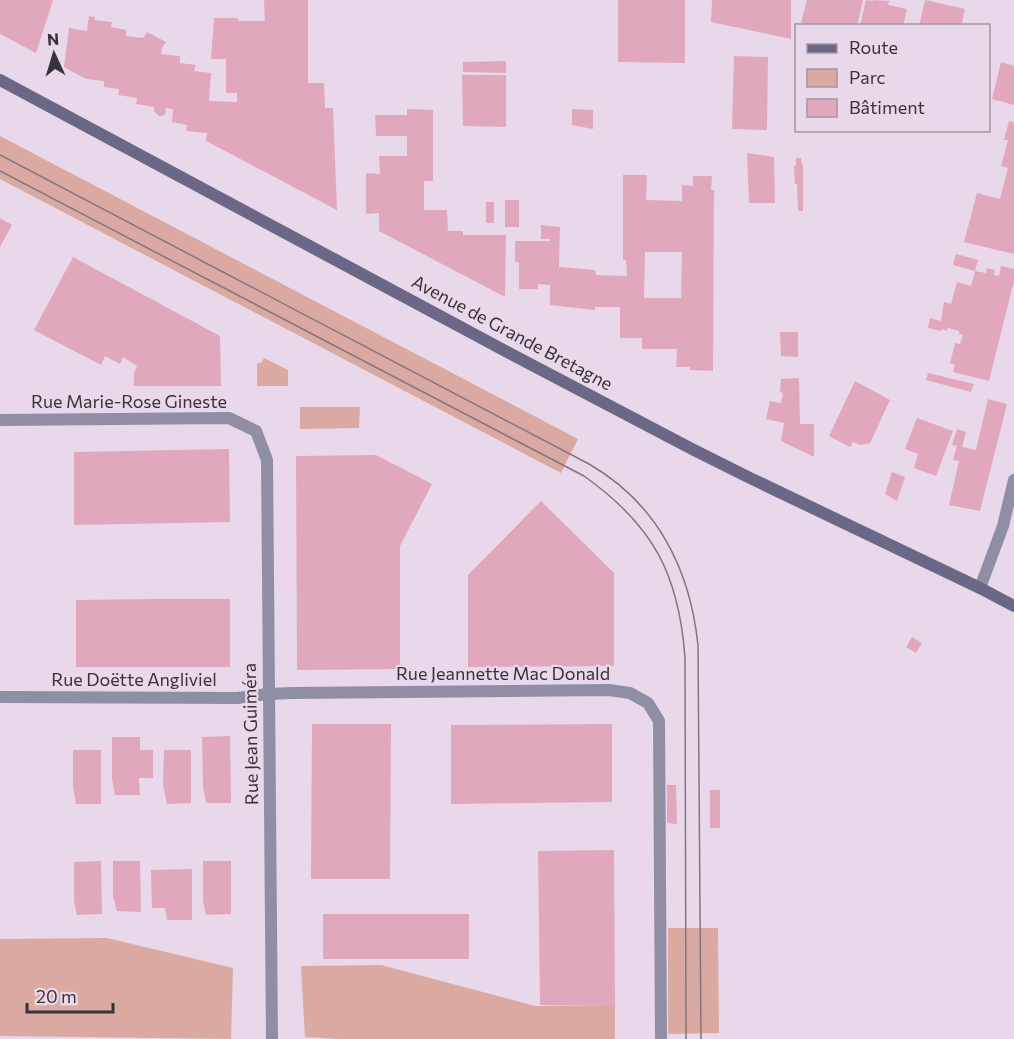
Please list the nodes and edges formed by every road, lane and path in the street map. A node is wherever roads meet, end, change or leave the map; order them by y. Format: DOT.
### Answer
graph roads {
  1 [pos="0,80"];
  2 [pos="0,420"];
  3 [pos="255,431"];
  4 [pos="1014,480"];
  5 [pos="980,588"];
  6 [pos="1014,606"];
  7 [pos="268,694"];
  8 [pos="0,698"];
  9 [pos="272,1039"];
  10 [pos="662,1039"];
  1 -- 5 [label="main road, Avenue de Grande Bretagne"];
  2 -- 3 [label="street, Rue Marie-Rose Gineste"];
  3 -- 7 [label="street, Rue Jean Guiméra"];
  4 -- 5 [label="street"];
  5 -- 6 [label="main road, Avenue de Grande Bretagne"];
  7 -- 8 [label="street, Rue Doëtte Angliviel"];
  7 -- 9 [label="street, Rue Jean Guiméra"];
  7 -- 10 [label="street, Rue Jeannette Mac Donald"];
}
